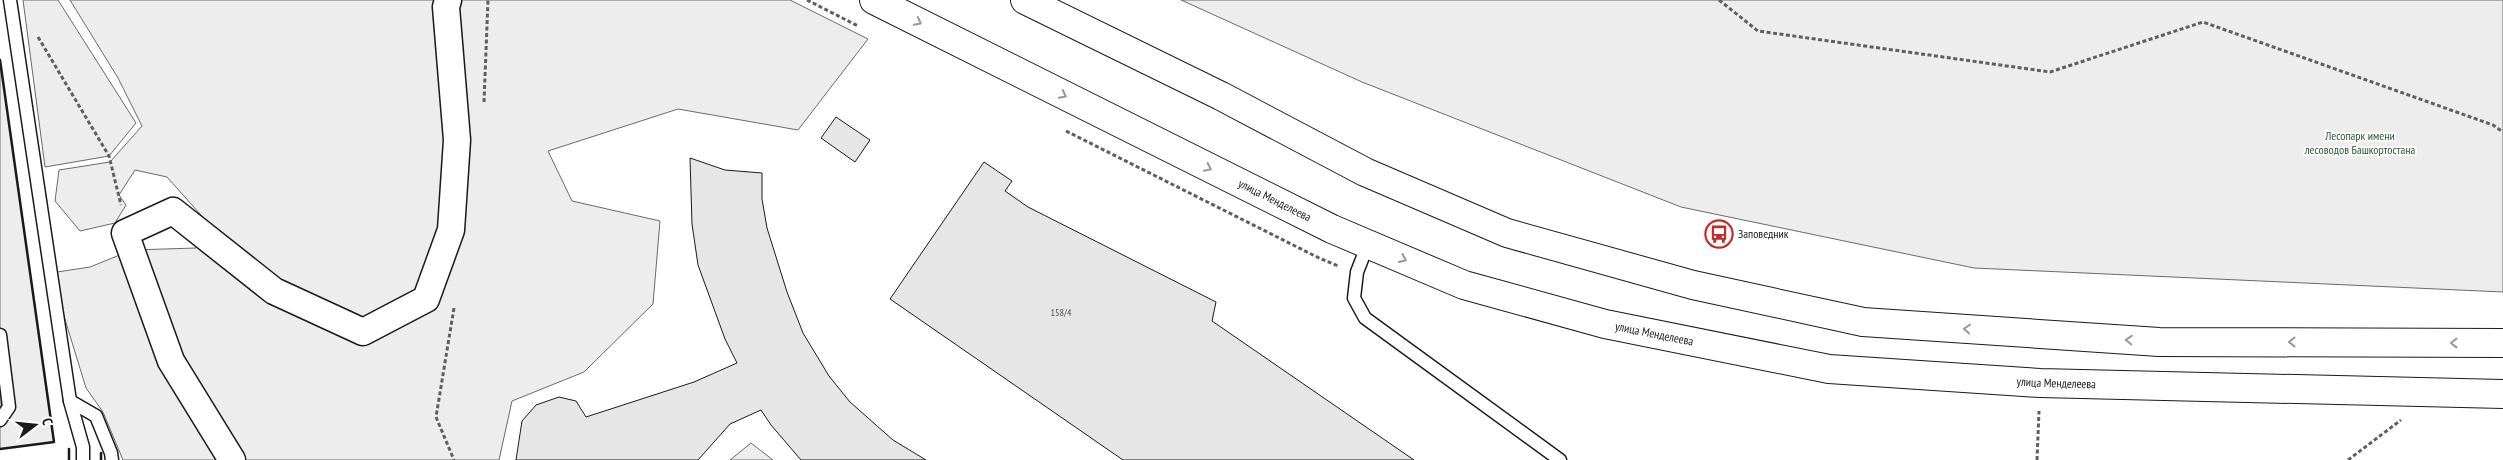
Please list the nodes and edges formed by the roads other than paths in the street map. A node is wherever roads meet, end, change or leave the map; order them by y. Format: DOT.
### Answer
graph roads {
  1 [pos="10,0"];
  2 [pos="448,0"];
  3 [pos="874,0"];
  4 [pos="1025,0"];
  5 [pos="1368,244"];
  6 [pos="0,335"];
  7 [pos="2503,343"];
  8 [pos="2503,394"];
  9 [pos="70,401"];
  10 [pos="0,420"];
  11 [pos="83,460"];
  12 [pos="112,460"];
  13 [pos="232,460"];
  14 [pos="1560,460"];
  1 -- 9 [label="lane"];
  2 -- 13 [label="street"];
  3 -- 5 [label="main road, улица Менделеева, one-way"];
  7 -- 4 [label="main road, one-way"];
  5 -- 8 [label="main road, улица Менделеева, one-way"];
  5 -- 14 [label="lane"];
  6 -- 10 [label="lane"];
  9 -- 11 [label="lane"];
  9 -- 12 [label="lane"];
}
